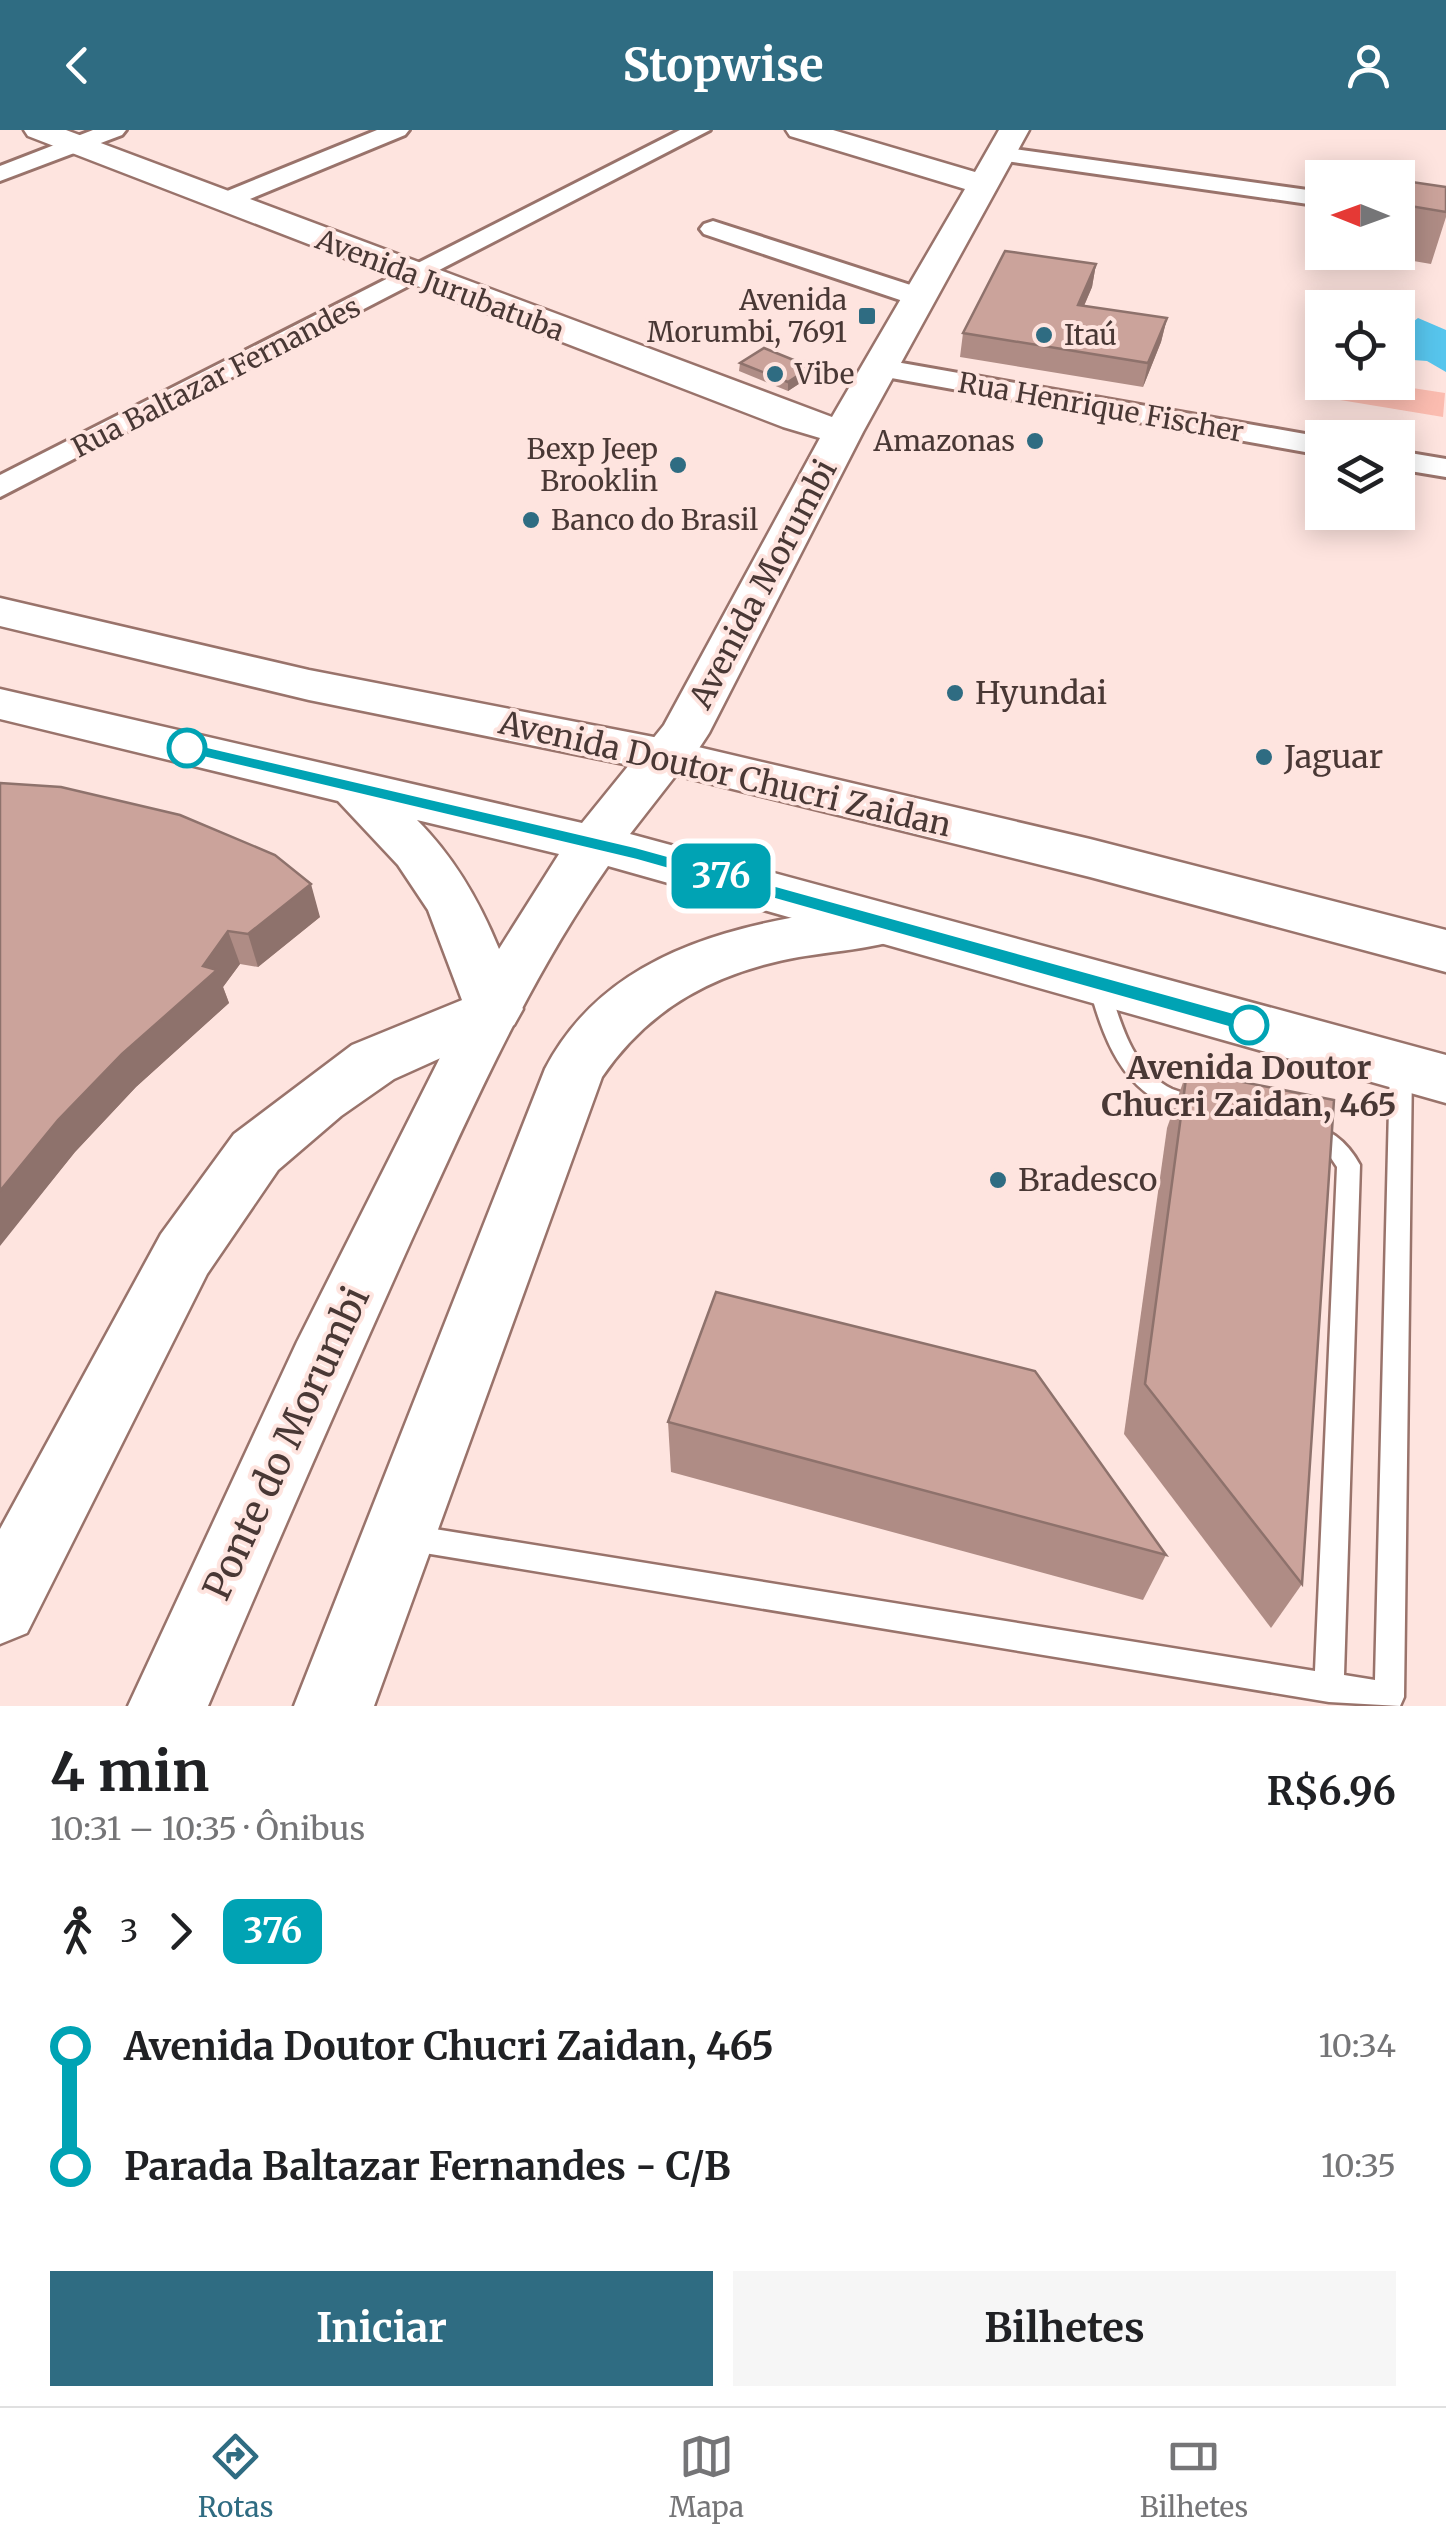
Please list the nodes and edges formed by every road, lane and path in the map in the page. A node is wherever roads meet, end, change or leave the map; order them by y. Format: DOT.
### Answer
graph roads {
  1 [pos="39,130"];
  2 [pos="114,130"];
  3 [pos="397,130"];
  4 [pos="698,130"];
  5 [pos="800,130"];
  6 [pos="1007,142"];
  7 [pos="76,145"];
  8 [pos="0,174"];
  9 [pos="982,184"];
  10 [pos="1305,196"];
  11 [pos="224,202"];
  12 [pos="713,229"];
  13 [pos="414,276"];
  14 [pos="919,297"];
  15 [pos="879,368"];
  16 [pos="843,432"];
  17 [pos="1305,443"];
  18 [pos="1415,463"];
  19 [pos="1446,468"];
  20 [pos="0,488"];
  21 [pos="0,612"];
  22 [pos="0,704"];
  23 [pos="664,756"];
  24 [pos="353,786"];
  25 [pos="594,844"];
  26 [pos="884,924"];
  27 [pos="1446,951"];
  28 [pos="1098,983"];
  29 [pos="494,1008"];
  30 [pos="1423,1073"];
  31 [pos="1224,1114"];
  32 [pos="1290,1129"];
  33 [pos="406,1182"];
  34 [pos="398,1537"];
  35 [pos="0,1606"];
  36 [pos="1329,1688"];
  37 [pos="168,1706"];
  38 [pos="334,1706"];
  1 -- 7 [label="main road, Avenida Jurubatuba"];
  2 -- 7 [label="street"];
  3 -- 11 [label="street"];
  4 -- 13 [label="street, Rua Baltazar Fernandes"];
  5 -- 9 [label="main road"];
  6 -- 9 [label="main road, Avenida Morumbi"];
  6 -- 10 [label="street"];
  7 -- 8 [label="street"];
  7 -- 11 [label="main road, Avenida Jurubatuba"];
  9 -- 14 [label="main road, Avenida Morumbi"];
  11 -- 13 [label="main road, Avenida Jurubatuba"];
  12 -- 14 [label="street"];
  13 -- 16 [label="main road, Avenida Jurubatuba"];
  13 -- 20 [label="street, Rua Baltazar Fernandes"];
  14 -- 15 [label="main road, Avenida Morumbi"];
  15 -- 16 [label="main road, Avenida Morumbi"];
  15 -- 17 [label="street, Rua Henrique Fischer"];
  16 -- 23 [label="main road, Avenida Morumbi"];
  18 -- 19 [label="street"];
  21 -- 23 [label="main road, Avenida Doutor Chucri Zaidan"];
  22 -- 24 [label="main road"];
  23 -- 25 [label="main road, Avenida Morumbi"];
  23 -- 27 [label="main road, Avenida Doutor Chucri Zaidan"];
  24 -- 25 [label="main road"];
  24 -- 29 [label="main road"];
  25 -- 26 [label="main road"];
  25 -- 29 [label="main road, Avenida Morumbi"];
  26 -- 28 [label="main road"];
  26 -- 34 [label="main road"];
  28 -- 30 [label="main road"];
  28 -- 31 [label="lane"];
  29 -- 33 [label="main road, Avenida Morumbi"];
  29 -- 35 [label="main road"];
  30 -- 36 [label="lane"];
  32 -- 36 [label="lane"];
  33 -- 37 [label="main road, Ponte do Morumbi"];
  34 -- 36 [label="lane"];
  34 -- 38 [label="main road"];
}
